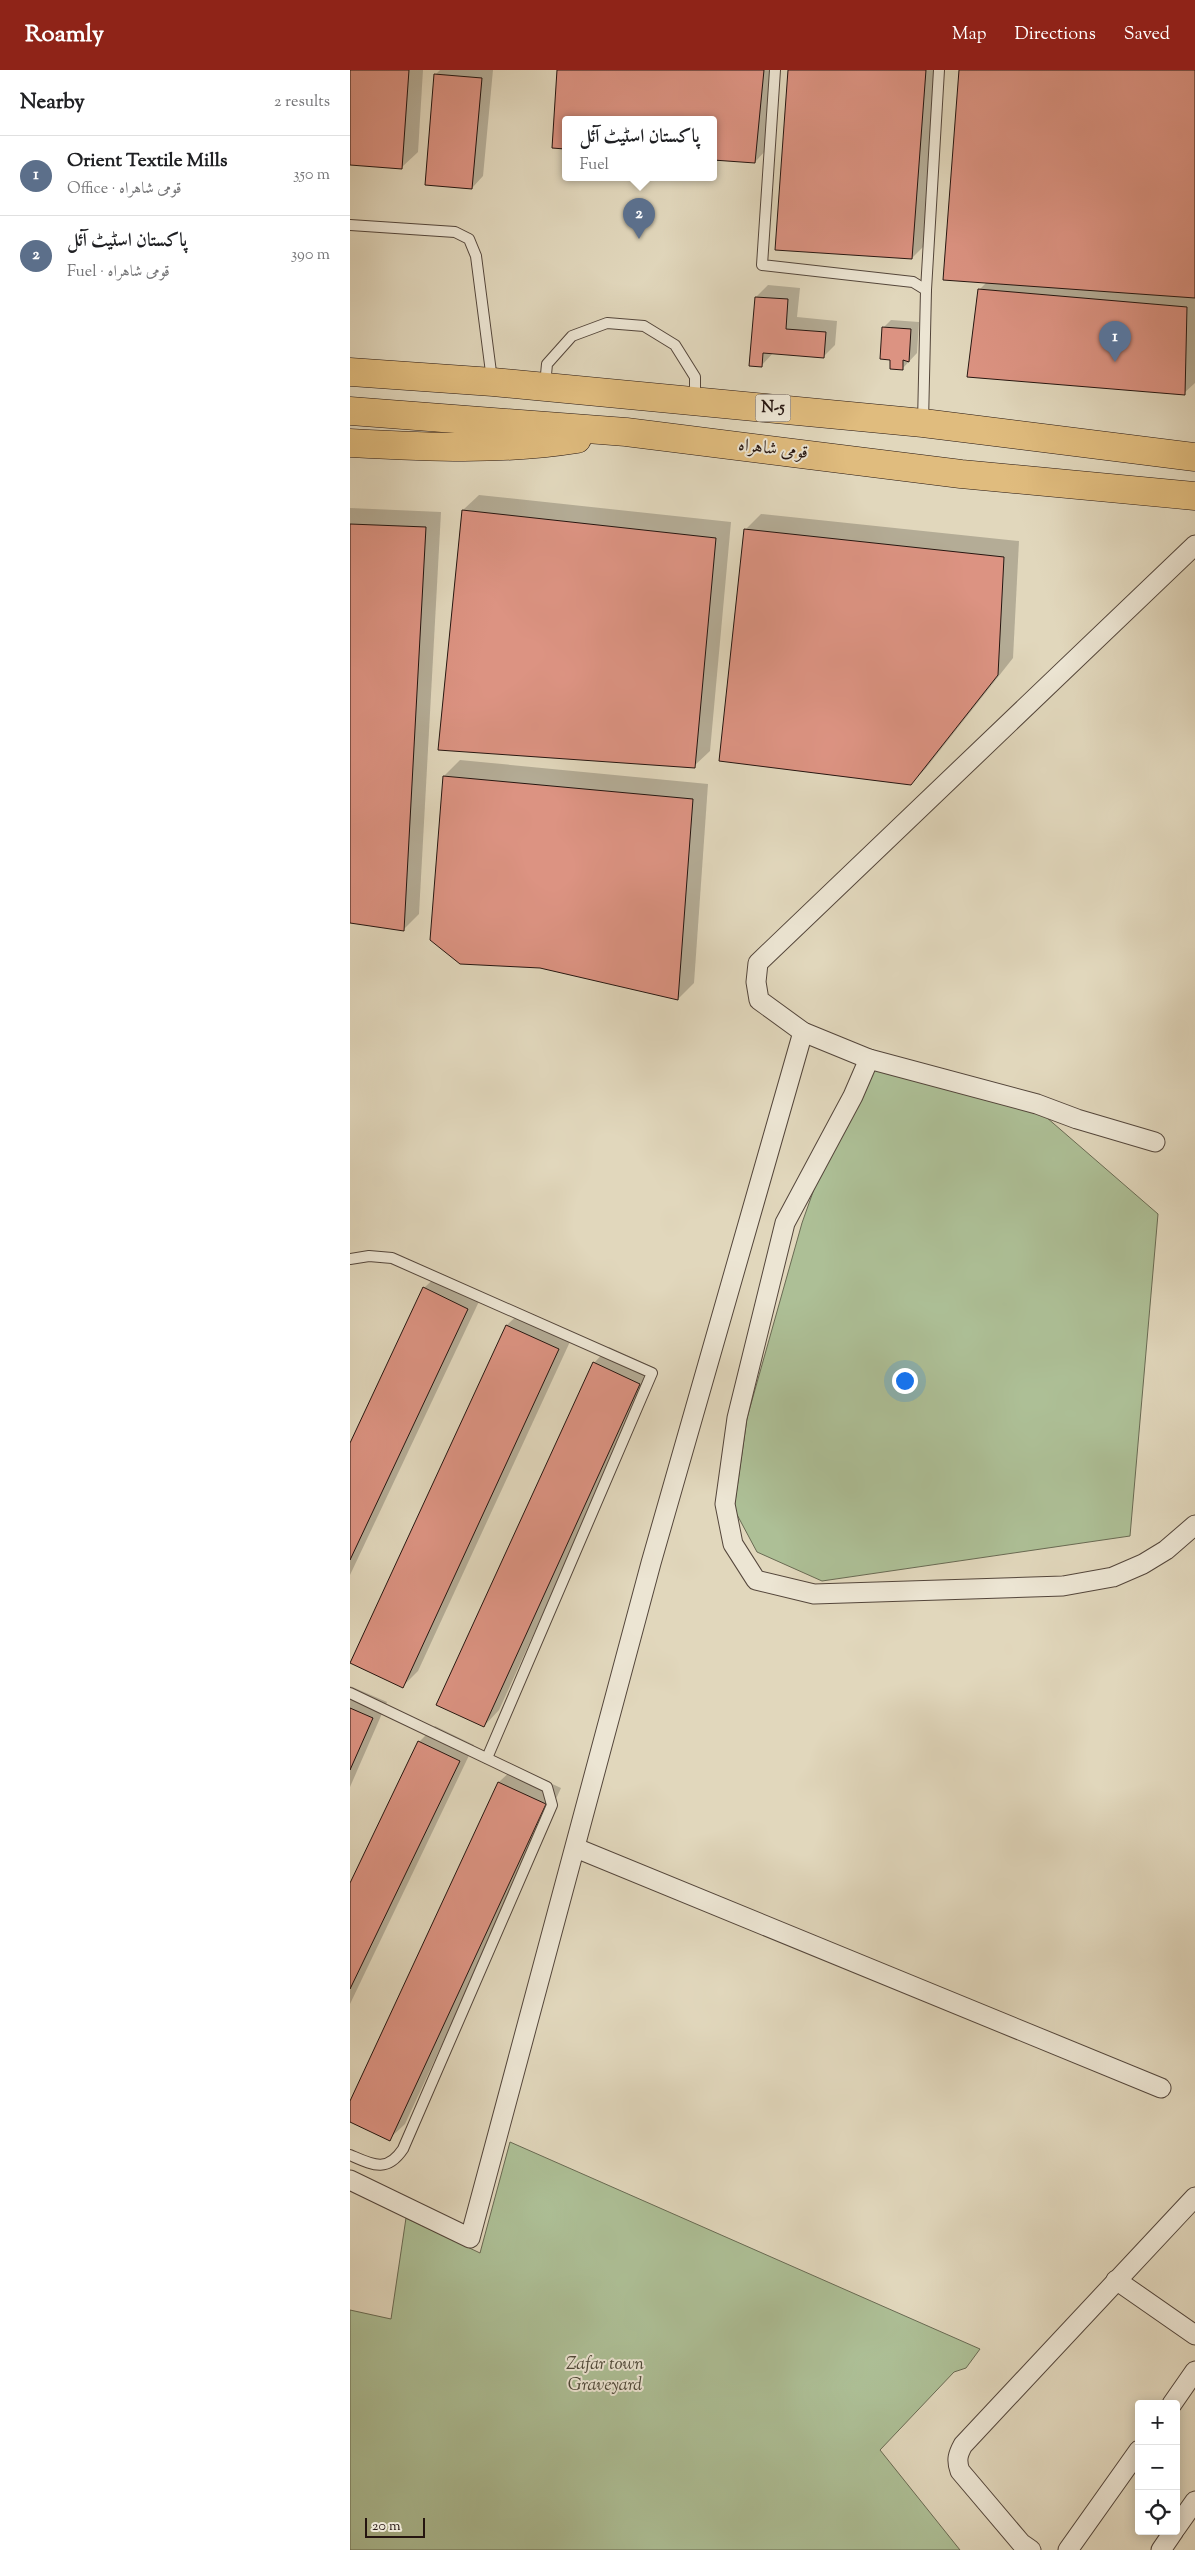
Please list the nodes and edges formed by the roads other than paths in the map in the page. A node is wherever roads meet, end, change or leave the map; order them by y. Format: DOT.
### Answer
graph roads {
  1 [pos="775,70"];
  2 [pos="939,70"];
  3 [pos="350,225"];
  4 [pos="926,290"];
  5 [pos="350,372"];
  6 [pos="493,382"];
  7 [pos="544,389"];
  8 [pos="695,401"];
  9 [pos="350,410"];
  10 [pos="923,423"];
  11 [pos="626,432"];
  12 [pos="350,442"];
  13 [pos="1195,457"];
  14 [pos="1195,496"];
  15 [pos="1195,545"];
  16 [pos="803,1032"];
  17 [pos="869,1059"];
  18 [pos="1155,1142"];
  19 [pos="350,1259"];
  20 [pos="1195,1525"];
  21 [pos="350,1693"];
  22 [pos="487,1758"];
  23 [pos="576,1848"];
  24 [pos="1161,2088"];
  25 [pos="350,2154"];
  26 [pos="350,2180"];
  27 [pos="1195,2197"];
  28 [pos="1116,2280"];
  29 [pos="1195,2335"];
  30 [pos="1195,2371"];
  31 [pos="1175,2400"];
  32 [pos="1135,2456"];
  33 [pos="1195,2500"];
  34 [pos="1180,2522"];
  35 [pos="1171,2535"];
  36 [pos="1031,2550"];
  37 [pos="1068,2550"];
  38 [pos="1161,2550"];
  1 -- 4 [label="lane"];
  2 -- 4 [label="lane"];
  3 -- 6 [label="lane"];
  4 -- 10 [label="lane"];
  5 -- 6 [label="highway, N-5"];
  6 -- 7 [label="highway, N-5"];
  7 -- 8 [label="highway, N-5"];
  7 -- 8 [label="lane"];
  8 -- 10 [label="highway, N-5"];
  9 -- 11 [label="highway, قومی شاہراہ"];
  10 -- 13 [label="highway, N-5"];
  11 -- 12 [label="highway"];
  11 -- 14 [label="highway, قومی شاہراہ"];
  15 -- 16 [label="street"];
  16 -- 17 [label="street"];
  16 -- 23 [label="street"];
  17 -- 18 [label="street"];
  17 -- 20 [label="street"];
  19 -- 22 [label="lane"];
  21 -- 22 [label="lane"];
  22 -- 25 [label="lane"];
  23 -- 24 [label="street"];
  23 -- 26 [label="street"];
  27 -- 28 [label="street"];
  28 -- 29 [label="street"];
  28 -- 36 [label="street"];
  30 -- 31 [label="street"];
  32 -- 37 [label="street"];
  33 -- 34 [label="street"];
  35 -- 38 [label="street"];
}
